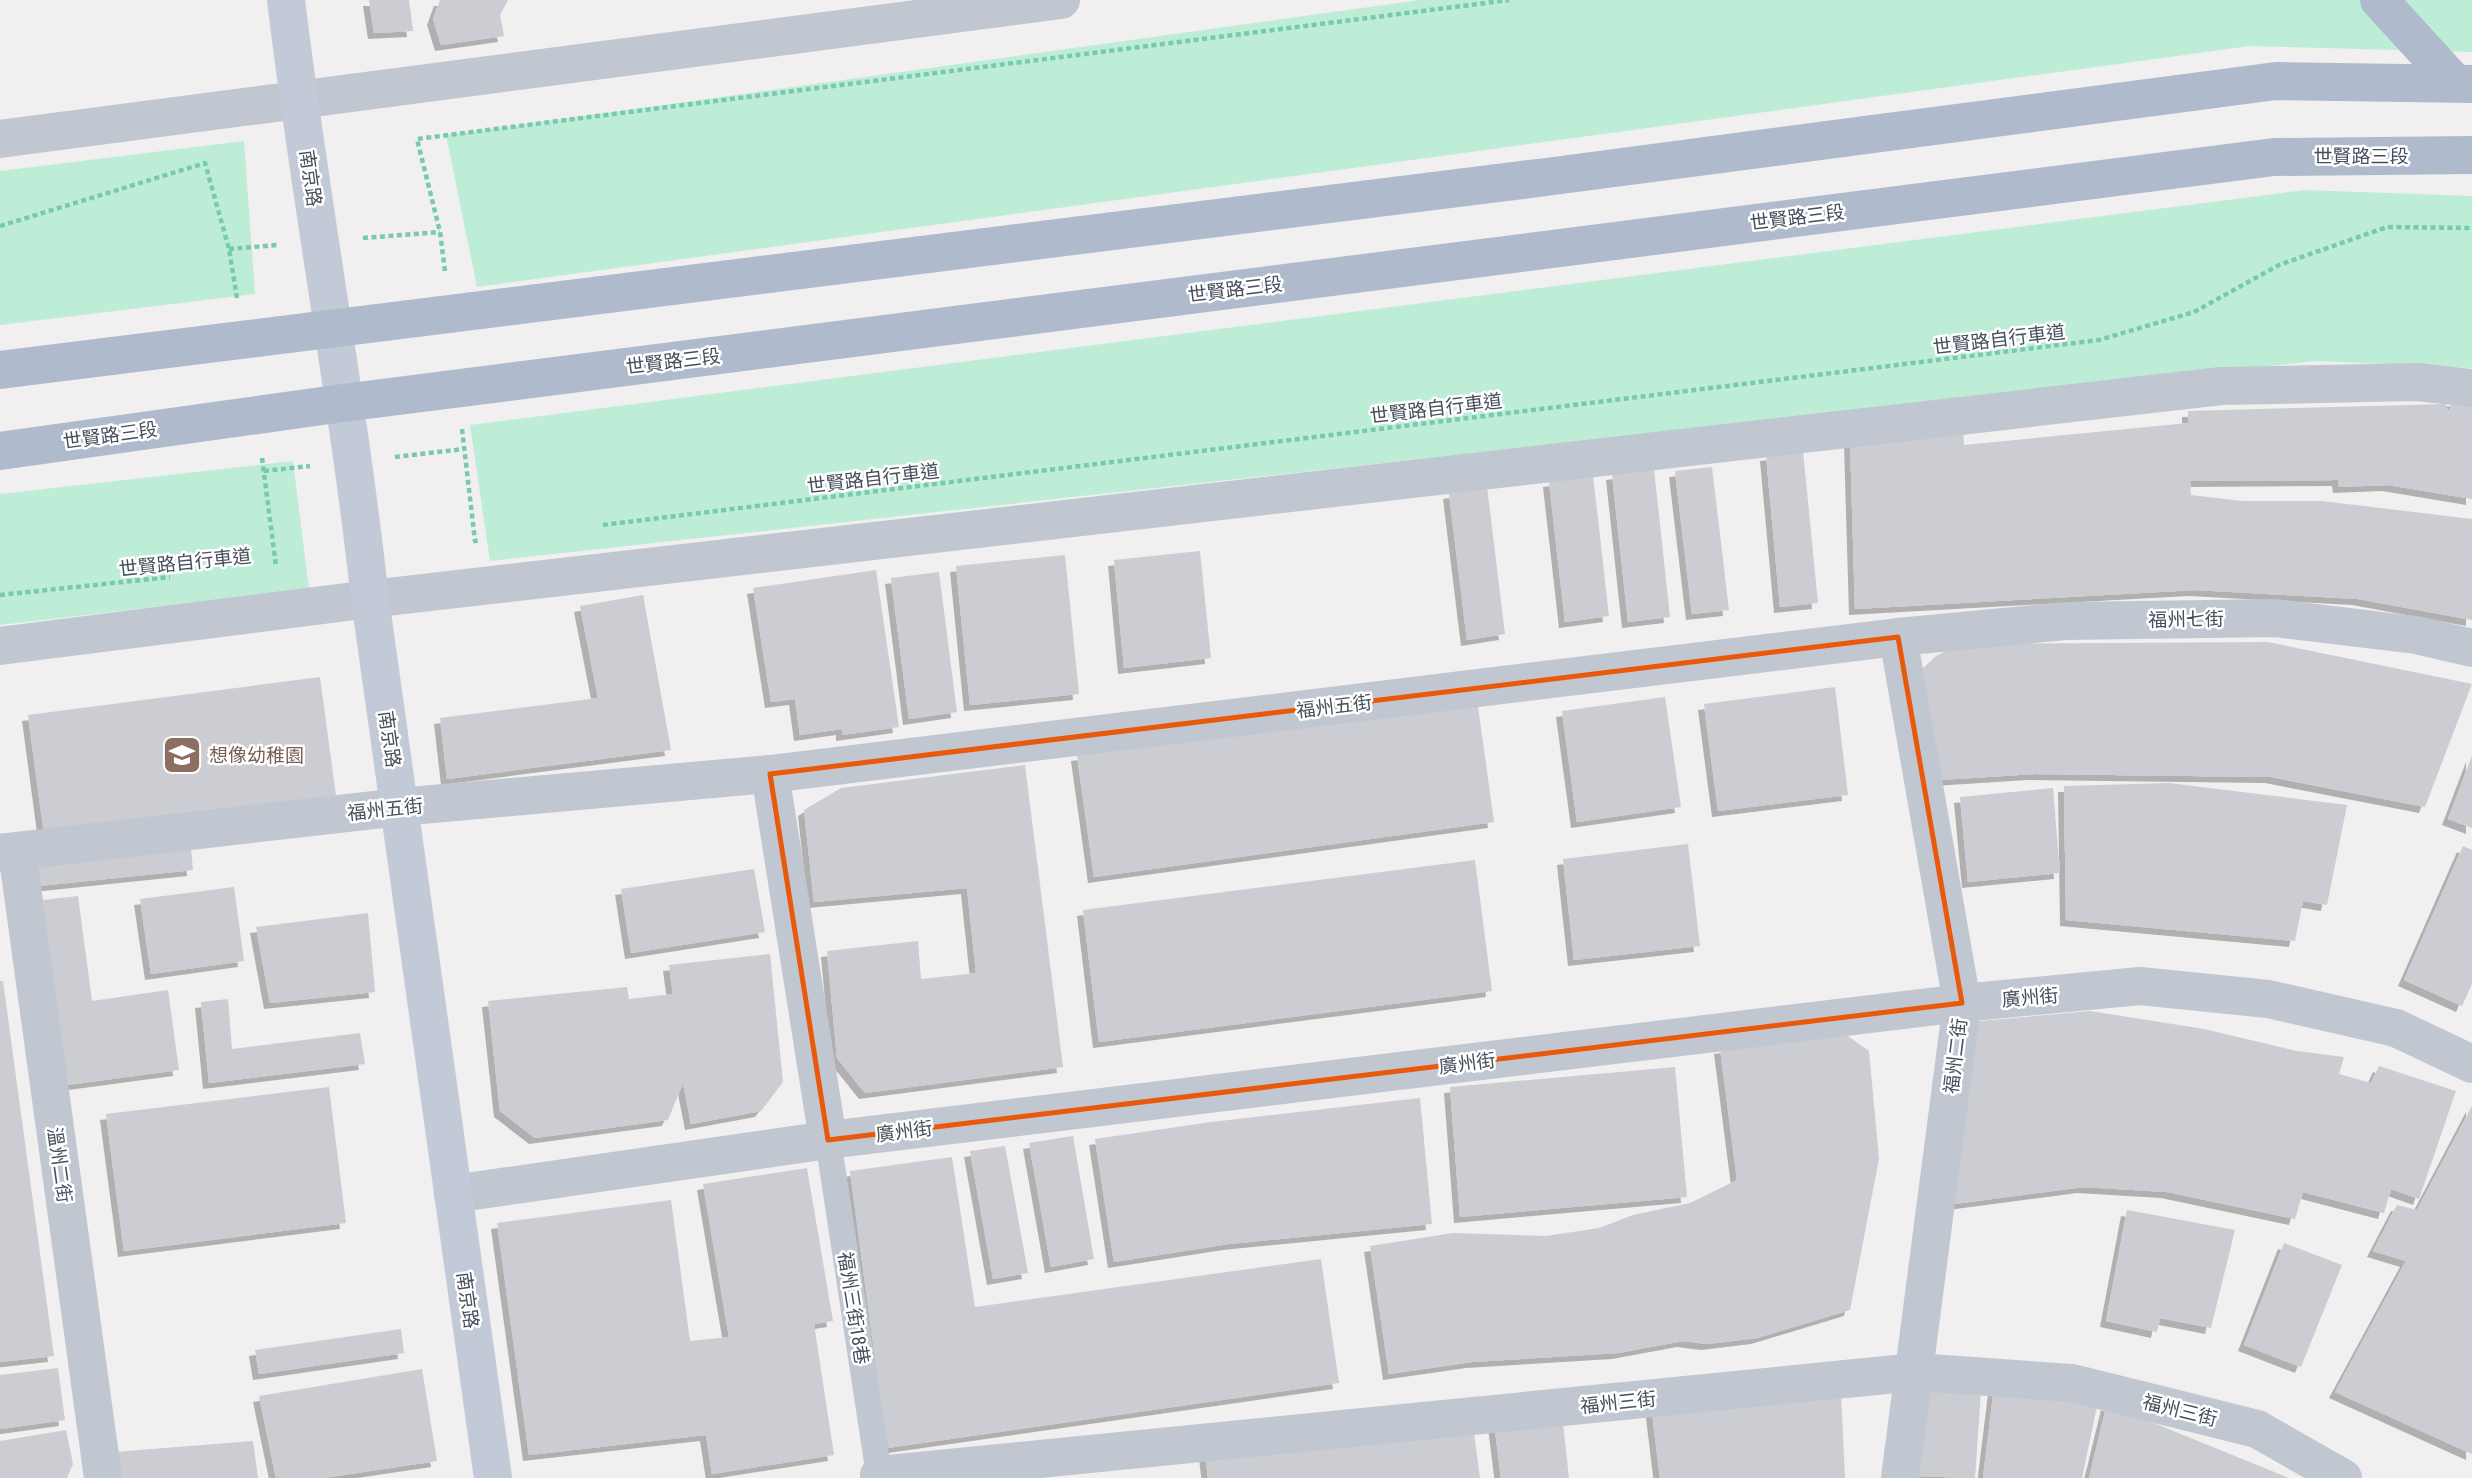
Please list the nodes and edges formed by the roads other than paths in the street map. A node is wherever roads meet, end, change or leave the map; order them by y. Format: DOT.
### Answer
graph roads {
  1 [pos="286,0"];
  2 [pos="1061,0"];
  3 [pos="2379,0"];
  4 [pos="1014,3"];
  5 [pos="2463,84"];
  6 [pos="301,102"];
  7 [pos="0,139"];
  8 [pos="2472,155"];
  9 [pos="332,328"];
  10 [pos="0,370"];
  11 [pos="2472,388"];
  12 [pos="343,403"];
  13 [pos="0,451"];
  14 [pos="370,600"];
  15 [pos="1898,637"];
  16 [pos="0,646"];
  17 [pos="2472,648"];
  18 [pos="770,774"];
  19 [pos="399,807"];
  20 [pos="8,852"];
  21 [pos="1962,1003"];
  22 [pos="2472,1064"];
  23 [pos="828,1140"];
  24 [pos="453,1194"];
  25 [pos="1916,1372"];
  26 [pos="879,1477"];
  27 [pos="103,1478"];
  28 [pos="494,1478"];
  29 [pos="1900,1478"];
  30 [pos="2343,1478"];
  1 -- 6 [label="street, 南京路"];
  2 -- 4 [label="street"];
  3 -- 5 [label="main road"];
  4 -- 6 [label="street"];
  5 -- 9 [label="main road"];
  6 -- 7 [label="street"];
  6 -- 9 [label="street, 南京路"];
  8 -- 12 [label="main road, 世賢路三段"];
  9 -- 10 [label="main road"];
  9 -- 12 [label="street, 南京路"];
  11 -- 14 [label="street"];
  12 -- 13 [label="main road, 世賢路三段"];
  12 -- 14 [label="street, 南京路"];
  14 -- 16 [label="street"];
  14 -- 19 [label="street, 南京路"];
  15 -- 17 [label="street, 福州七街"];
  15 -- 18 [label="street, 福州五街"];
  15 -- 21 [label="street, 福州二街"];
  18 -- 19 [label="street, 福州五街"];
  18 -- 23 [label="street"];
  19 -- 20 [label="street, 福州五街"];
  19 -- 24 [label="street, 南京路"];
  20 -- 27 [label="street, 溫州二街"];
  21 -- 22 [label="street, 廣州街"];
  21 -- 23 [label="street, 廣州街"];
  21 -- 25 [label="street, 福州二街"];
  23 -- 24 [label="street, 廣州街"];
  23 -- 26 [label="lane, 福州三街18巷"];
  24 -- 28 [label="street, 南京路"];
  25 -- 26 [label="street, 福州三街"];
  25 -- 29 [label="street, 福州二街"];
  25 -- 30 [label="street, 福州三街"];
}
